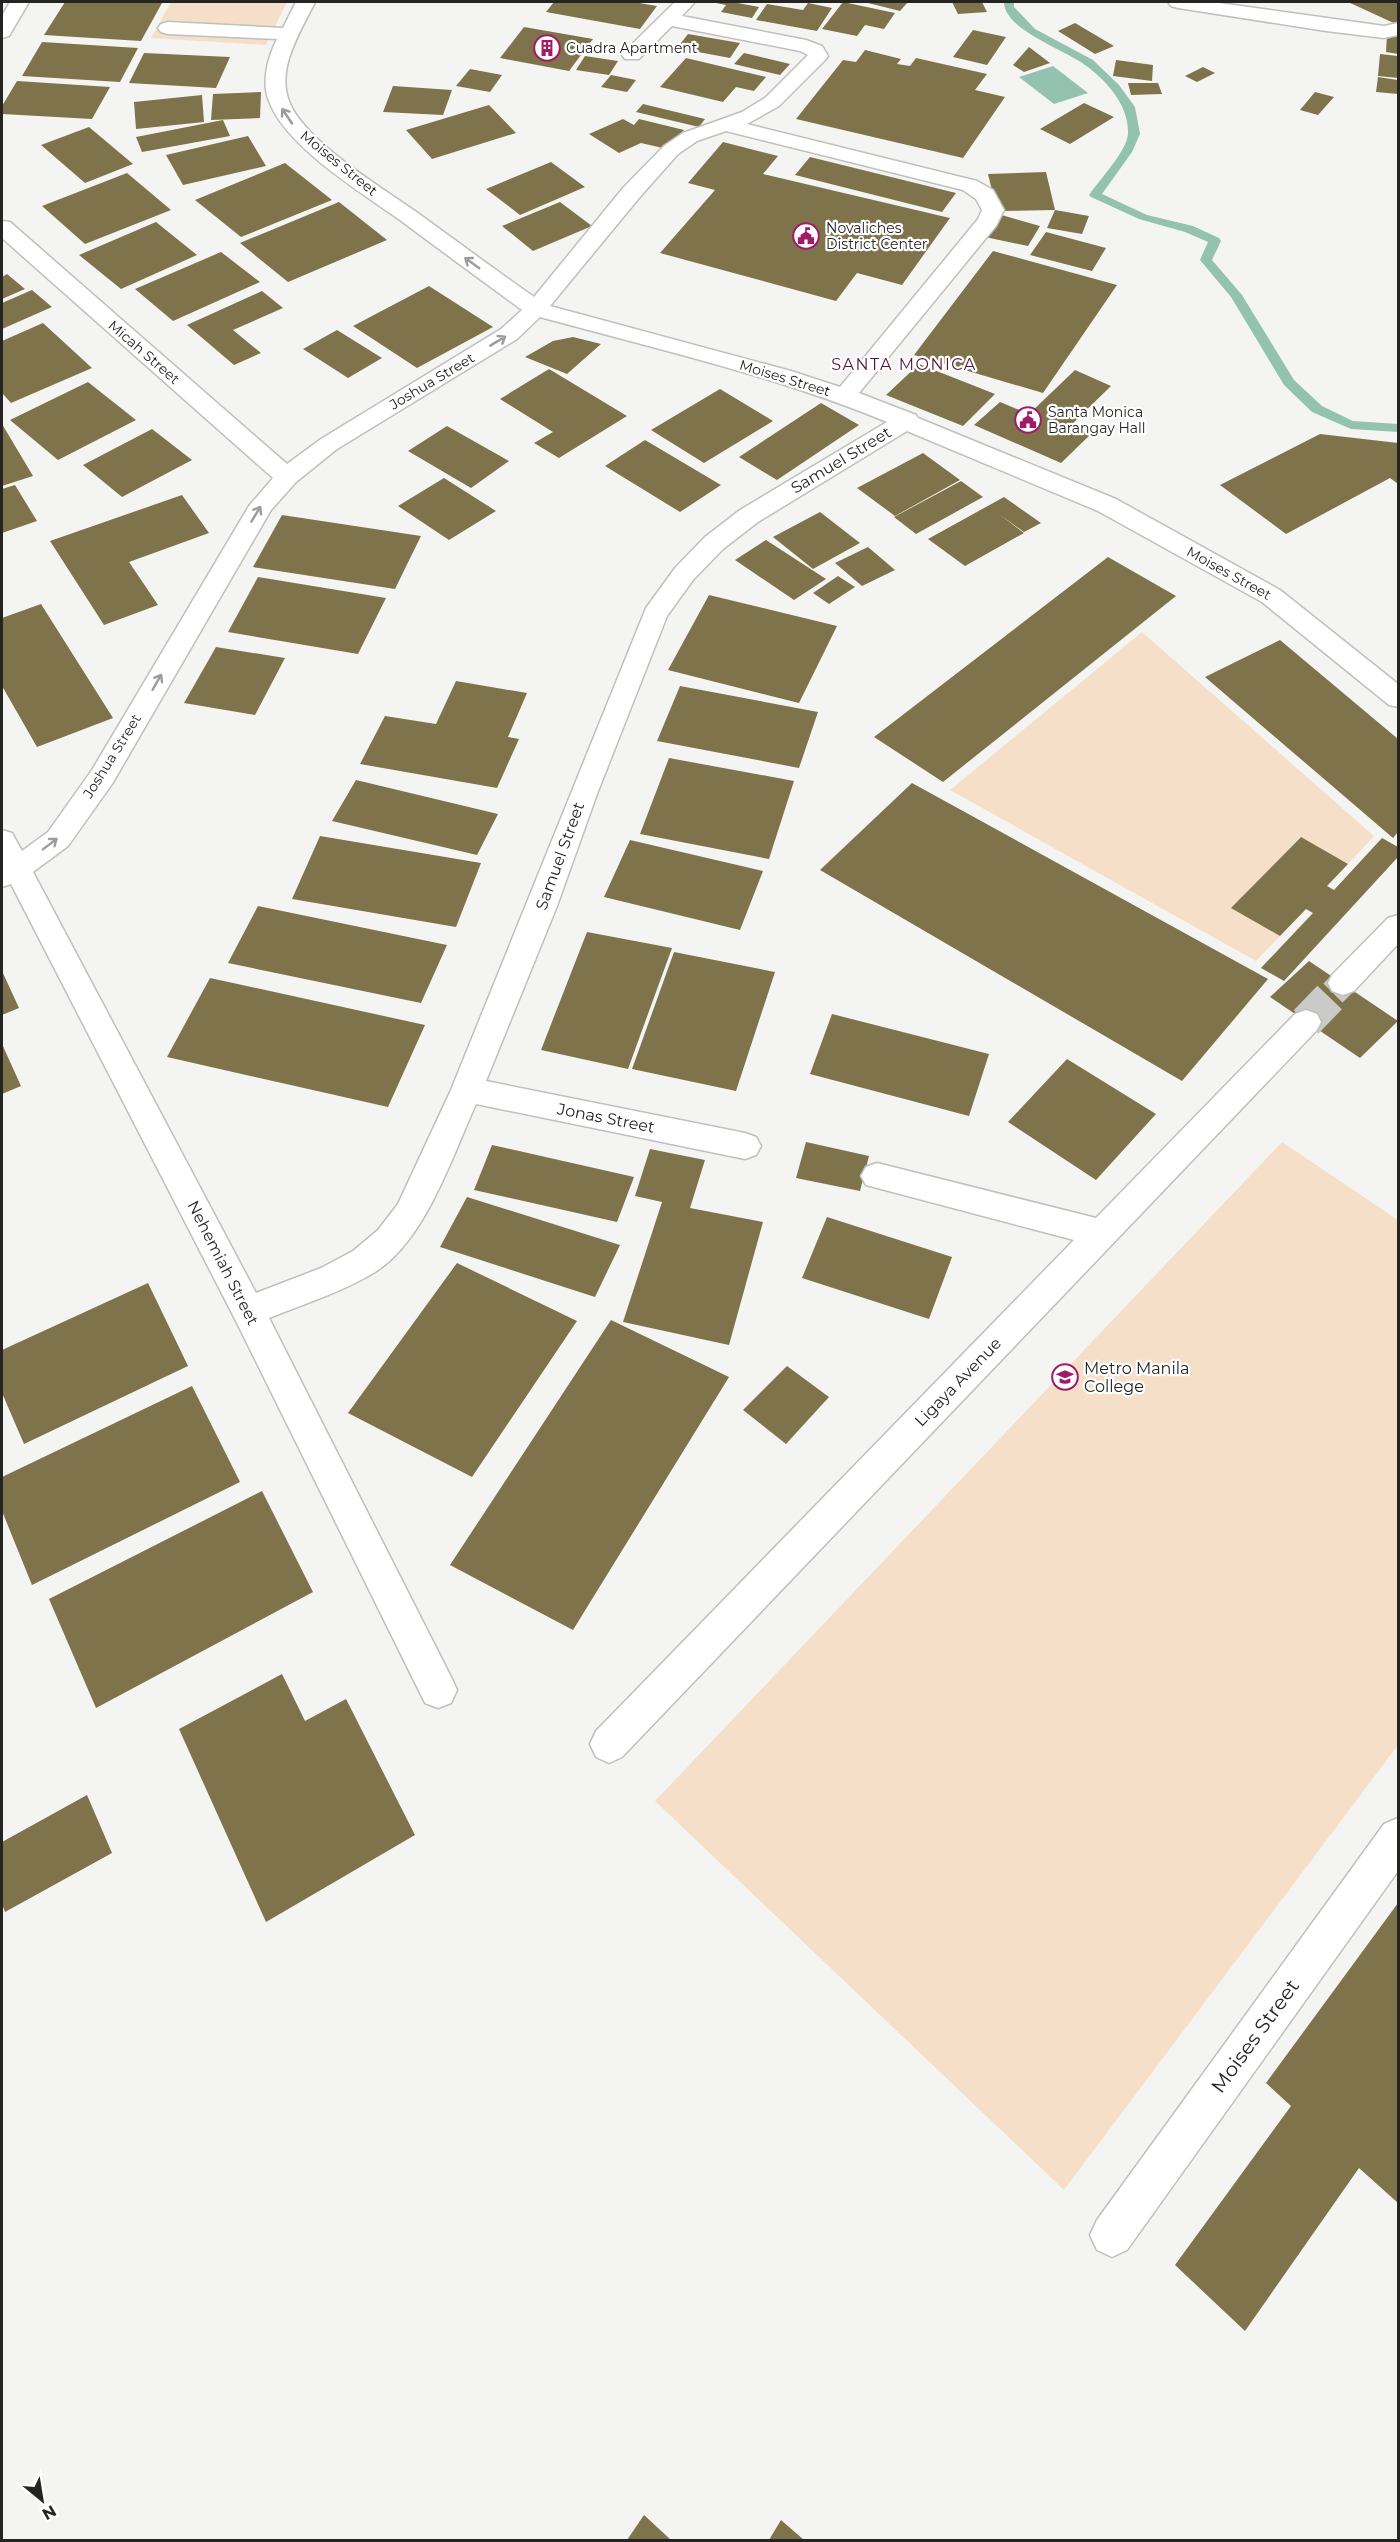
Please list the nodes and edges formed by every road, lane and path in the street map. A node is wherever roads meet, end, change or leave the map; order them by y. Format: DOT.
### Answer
graph roads {
  1 [pos="18,2"];
  2 [pos="305,2"];
  3 [pos="685,2"];
  4 [pos="1178,2"];
  5 [pos="668,19"];
  6 [pos="168,28"];
  7 [pos="1398,29"];
  8 [pos="2,32"];
  9 [pos="289,34"];
  10 [pos="632,55"];
  11 [pos="727,125"];
  12 [pos="2,227"];
  13 [pos="536,309"];
  14 [pos="845,396"];
  15 [pos="908,420"];
  16 [pos="287,477"];
  17 [pos="1398,698"];
  18 [pos="2,840"];
  19 [pos="9,873"];
  20 [pos="1398,926"];
  21 [pos="1343,983"];
  22 [pos="1306,1022"];
  23 [pos="467,1090"];
  24 [pos="745,1146"];
  25 [pos="877,1176"];
  26 [pos="1101,1233"];
  27 [pos="248,1311"];
  28 [pos="438,1690"];
  29 [pos="609,1744"];
  30 [pos="1398,1838"];
  31 [pos="1112,2235"];
  1 -- 8 [label="street"];
  2 -- 9 [label="street, Moises Street"];
  3 -- 5 [label="street"];
  4 -- 7 [label="street"];
  5 -- 10 [label="street"];
  5 -- 11 [label="street, Joshua Street"];
  6 -- 9 [label="street"];
  13 -- 9 [label="street, Moises Street, one-way"];
  11 -- 13 [label="street, Joshua Street"];
  11 -- 14 [label="street"];
  12 -- 16 [label="street, Micah Street"];
  13 -- 14 [label="street, Moises Street"];
  16 -- 13 [label="street, Joshua Street, one-way"];
  14 -- 15 [label="street, Moises Street"];
  15 -- 17 [label="street, Moises Street"];
  15 -- 23 [label="street, Samuel Street"];
  19 -- 16 [label="street, Joshua Street, one-way"];
  18 -- 19 [label="street, Nehemiah Street"];
  19 -- 27 [label="street, Nehemiah Street"];
  20 -- 21 [label="street"];
  22 -- 26 [label="street, Ligaya Avenue"];
  23 -- 24 [label="street, Jonas Street"];
  23 -- 27 [label="street, Samuel Street"];
  25 -- 26 [label="street"];
  26 -- 29 [label="street, Ligaya Avenue"];
  27 -- 28 [label="street, Nehemiah Street"];
  30 -- 31 [label="street, Moises Street"];
}
